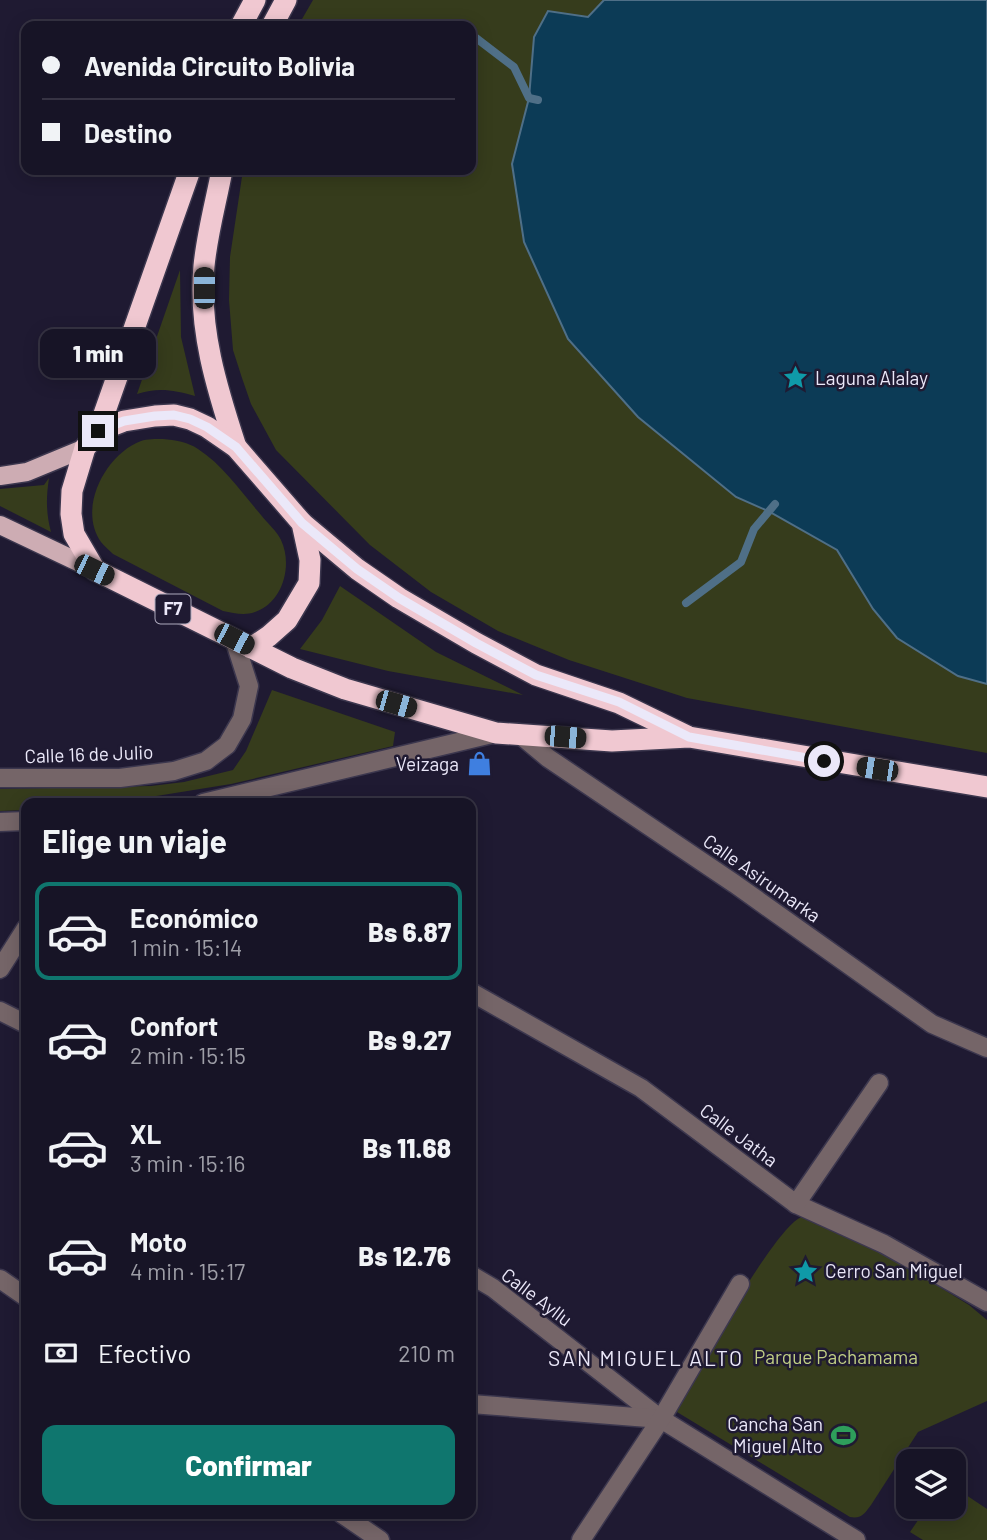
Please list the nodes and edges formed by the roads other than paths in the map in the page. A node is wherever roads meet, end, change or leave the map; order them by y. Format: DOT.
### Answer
graph roads {
  1 [pos="255,0"];
  2 [pos="286,0"];
  3 [pos="244,21"];
  4 [pos="275,21"];
  5 [pos="188,175"];
  6 [pos="221,175"];
  7 [pos="92,439"];
  8 [pos="236,447"];
  9 [pos="0,477"];
  10 [pos="302,523"];
  11 [pos="0,525"];
  12 [pos="94,570"];
  13 [pos="243,643"];
  14 [pos="507,733"];
  15 [pos="689,737"];
  16 [pos="0,778"];
  17 [pos="987,787"];
  18 [pos="226,798"];
  19 [pos="21,821"];
  20 [pos="0,822"];
  21 [pos="21,936"];
  22 [pos="0,969"];
  23 [pos="476,995"];
  24 [pos="0,1011"];
  25 [pos="21,1022"];
  26 [pos="987,1048"];
  27 [pos="879,1083"];
  28 [pos="796,1204"];
  29 [pos="476,1278"];
  30 [pos="0,1279"];
  31 [pos="740,1284"];
  32 [pos="21,1294"];
  33 [pos="987,1302"];
  34 [pos="476,1404"];
  35 [pos="661,1419"];
  36 [pos="349,1519"];
  37 [pos="380,1540"];
  38 [pos="581,1540"];
  39 [pos="856,1540"];
  1 -- 3 [label="highway"];
  2 -- 4 [label="highway"];
  5 -- 7 [label="highway"];
  6 -- 8 [label="highway, F7"];
  7 -- 8 [label="highway, F7"];
  7 -- 9 [label="main road, F7"];
  7 -- 12 [label="highway"];
  8 -- 10 [label="highway, F7"];
  10 -- 13 [label="highway, F7"];
  10 -- 15 [label="highway, F7"];
  11 -- 12 [label="main road, F7"];
  12 -- 13 [label="highway, F7"];
  13 -- 14 [label="highway, F7"];
  13 -- 16 [label="street, Calle 16 de Julio"];
  14 -- 15 [label="highway, F7"];
  14 -- 18 [label="street"];
  14 -- 26 [label="street, Calle Asirumarka"];
  15 -- 17 [label="highway, F7"];
  19 -- 20 [label="street"];
  21 -- 22 [label="street"];
  23 -- 28 [label="street, Calle Jatha"];
  24 -- 25 [label="street"];
  27 -- 28 [label="street"];
  28 -- 33 [label="street, Calle Jatha"];
  29 -- 35 [label="street, Calle Ayllu"];
  30 -- 32 [label="street"];
  31 -- 35 [label="street"];
  34 -- 35 [label="street"];
  35 -- 38 [label="street"];
  35 -- 39 [label="street, Calle Ayllu"];
  36 -- 37 [label="street"];
}
